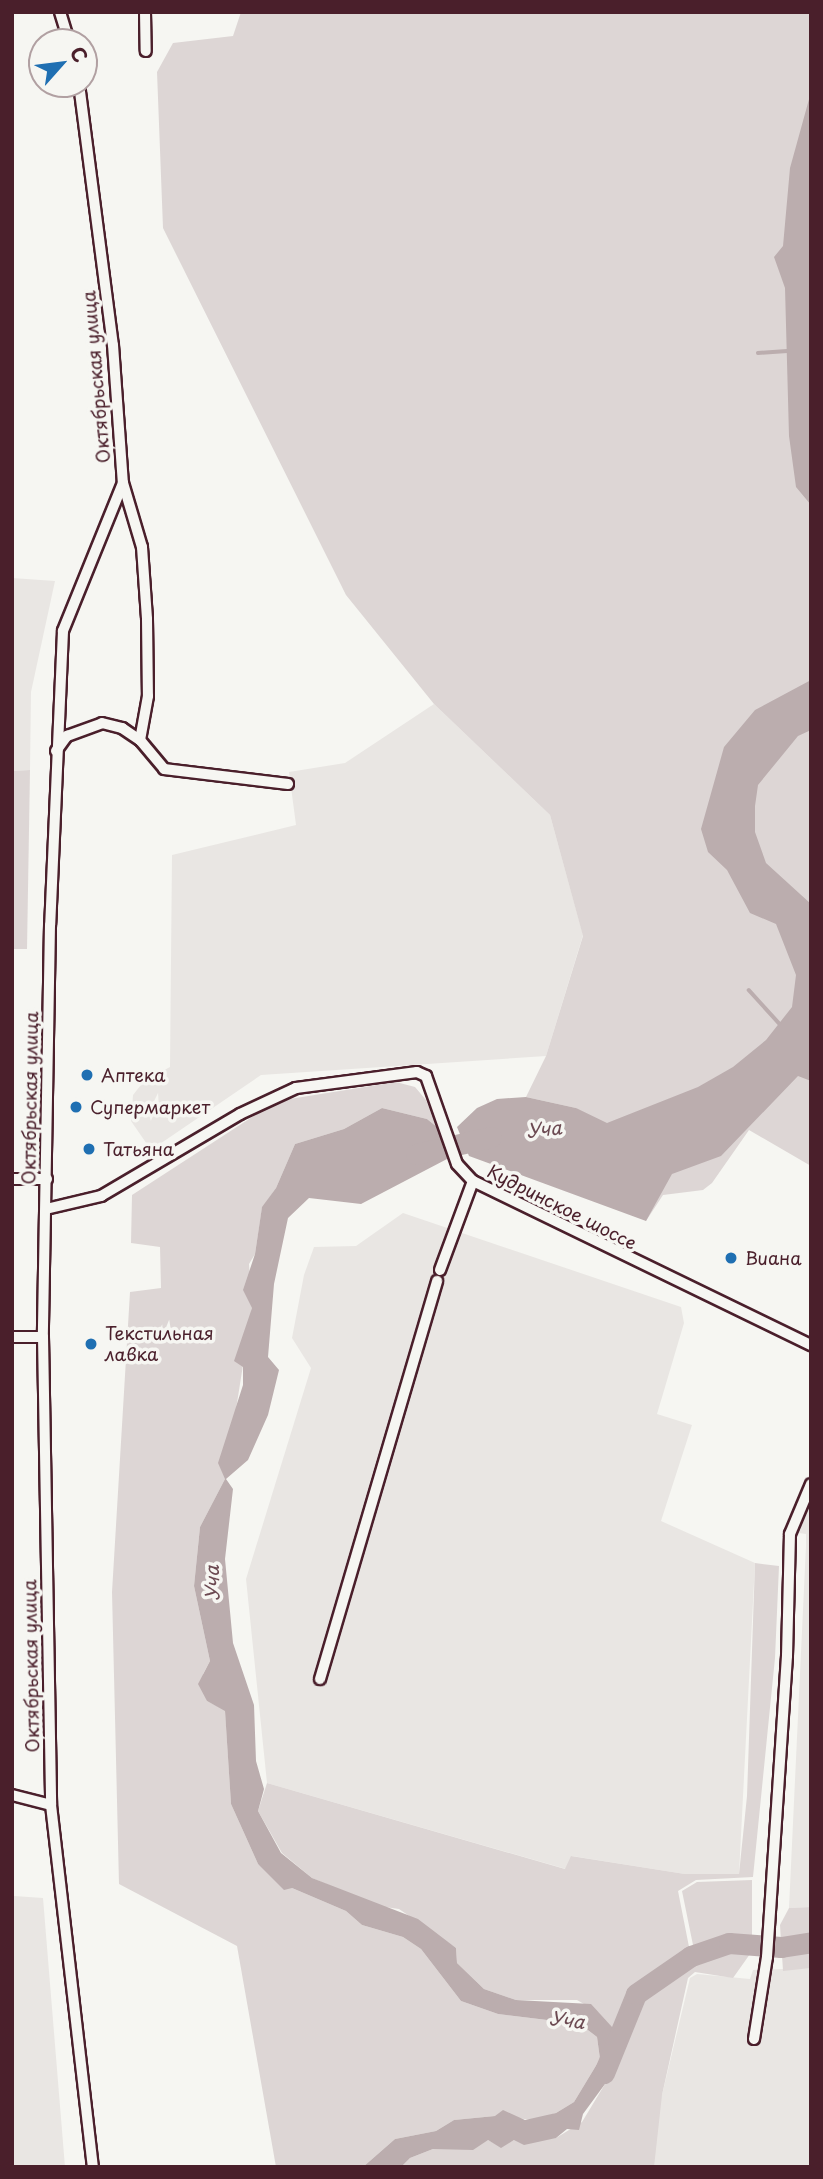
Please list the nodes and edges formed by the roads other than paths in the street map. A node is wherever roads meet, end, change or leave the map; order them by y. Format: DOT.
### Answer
graph roads {
  1 [pos="145,12"];
  2 [pos="146,51"];
  3 [pos="81,98"];
  4 [pos="123,483"];
  5 [pos="140,740"];
  6 [pos="55,752"];
  7 [pos="288,784"];
  8 [pos="12,1179"];
  9 [pos="47,1180"];
  10 [pos="473,1181"];
  11 [pos="46,1209"];
  12 [pos="18,1337"];
  13 [pos="43,1337"];
  14 [pos="811,1345"];
  15 [pos="12,1348"];
  16 [pos="811,1484"];
  17 [pos="320,1679"];
  18 [pos="12,1795"];
  19 [pos="51,1805"];
  20 [pos="754,2039"];
  21 [pos="93,2167"];
  1 -- 2 [label="street"];
  3 -- 4 [label="street, Октябрьская улица"];
  4 -- 5 [label="street"];
  4 -- 6 [label="street, Октябрьская улица"];
  5 -- 6 [label="street"];
  5 -- 7 [label="street"];
  6 -- 9 [label="street, Октябрьская улица"];
  8 -- 9 [label="street"];
  9 -- 11 [label="street, Октябрьская улица"];
  10 -- 11 [label="street, Кудринское шоссе"];
  10 -- 14 [label="street, Кудринское шоссе"];
  10 -- 17 [label="street"];
  11 -- 13 [label="street, Октябрьская улица"];
  12 -- 13 [label="street"];
  12 -- 15 [label="street"];
  13 -- 19 [label="street, Октябрьская улица"];
  16 -- 20 [label="street"];
  18 -- 19 [label="street"];
  19 -- 21 [label="street, Октябрьская улица"];
}
